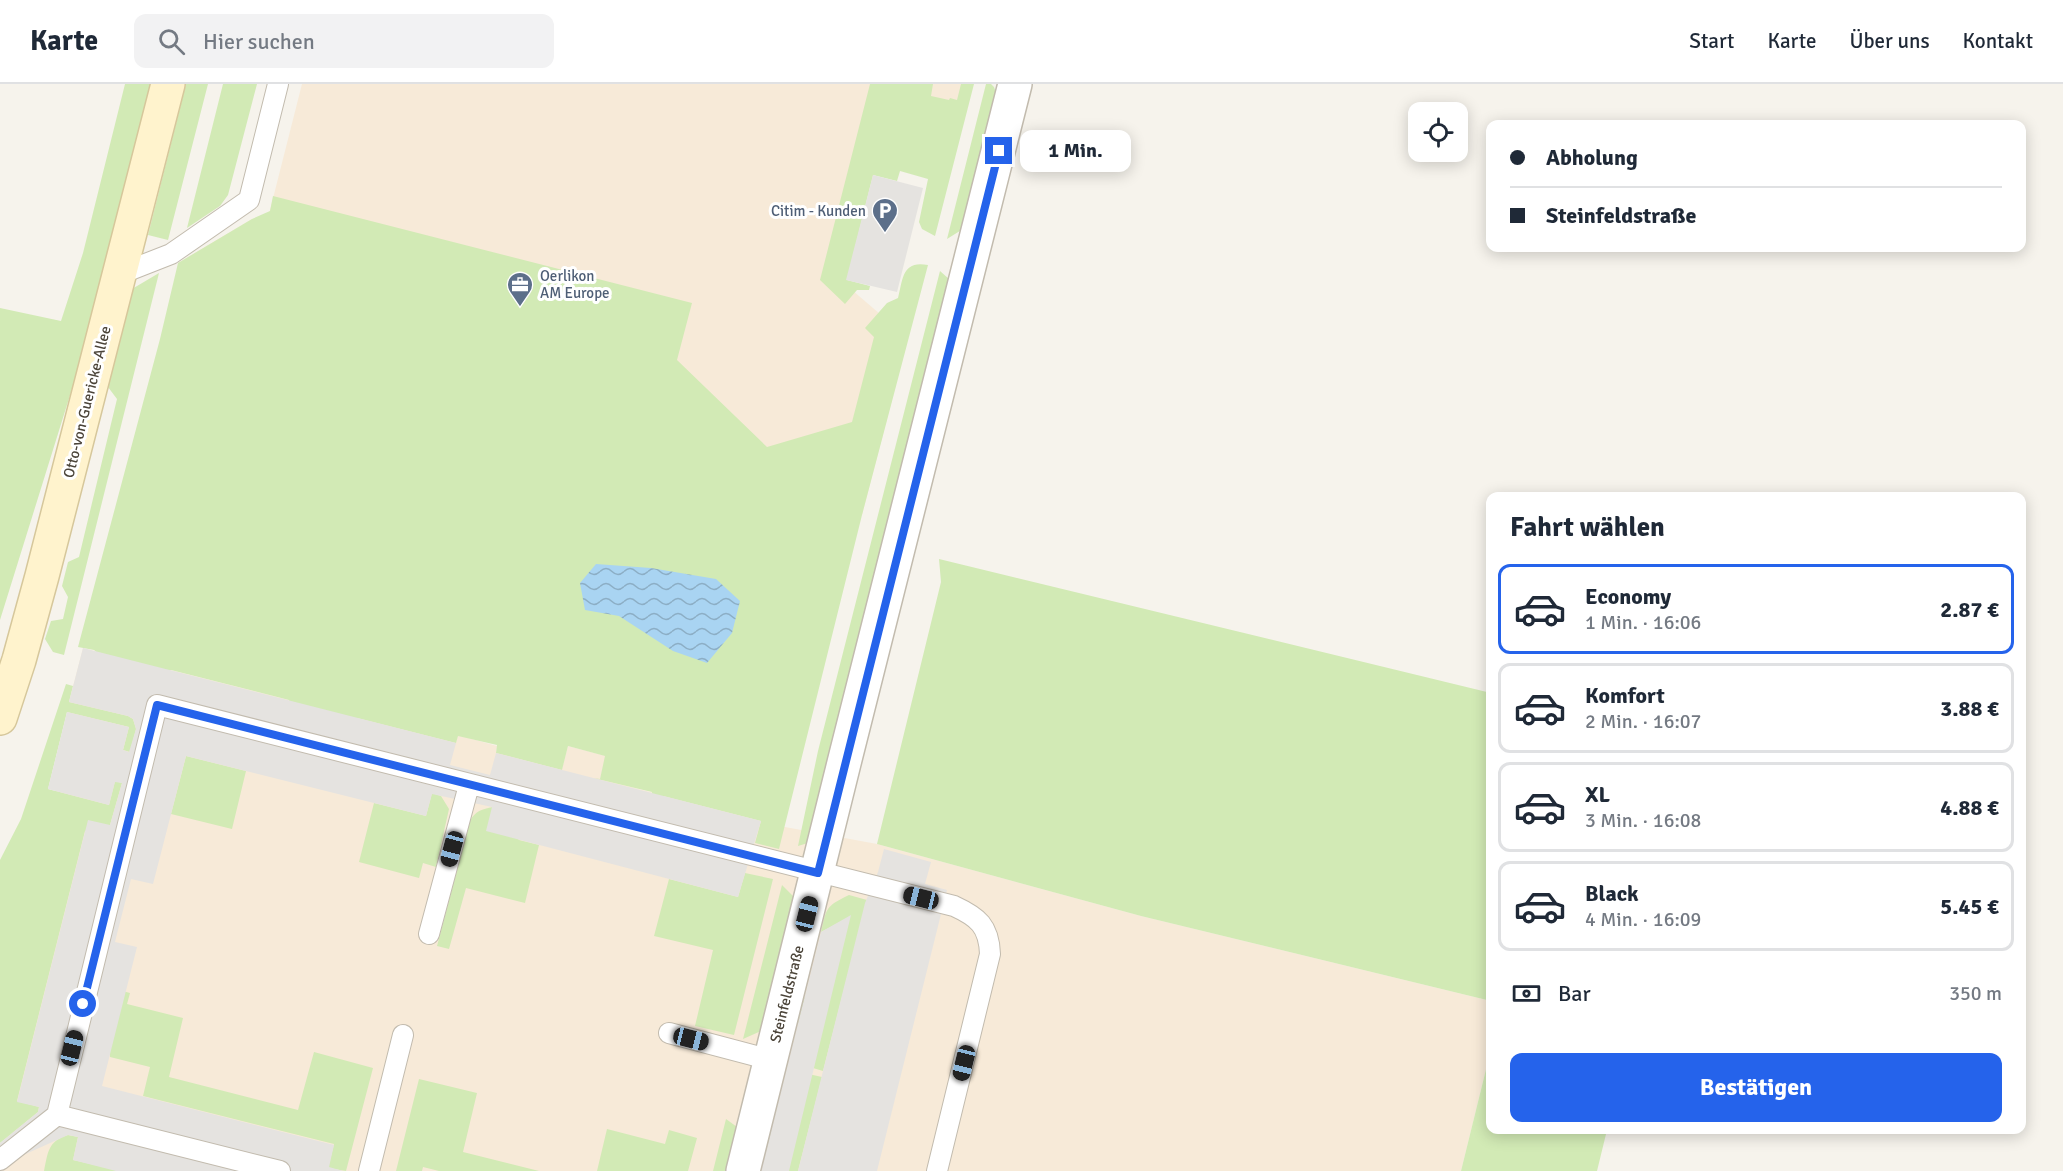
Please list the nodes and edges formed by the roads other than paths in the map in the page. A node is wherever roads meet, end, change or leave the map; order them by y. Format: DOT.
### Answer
graph roads {
  1 [pos="168,84"];
  2 [pos="278,84"];
  3 [pos="1016,84"];
  4 [pos="120,274"];
  5 [pos="0,718"];
  6 [pos="469,785"];
  7 [pos="818,873"];
  8 [pos="429,934"];
  9 [pos="669,1034"];
  10 [pos="403,1035"];
  11 [pos="771,1060"];
  12 [pos="57,1115"];
  13 [pos="0,1160"];
  14 [pos="280,1171"];
  15 [pos="369,1171"];
  16 [pos="743,1171"];
  17 [pos="938,1171"];
  1 -- 4 [label="street, Otto-von-Guericke-Allee"];
  2 -- 4 [label="lane"];
  3 -- 7 [label="street, Steinfeldstraße"];
  4 -- 5 [label="street, Otto-von-Guericke-Allee"];
  6 -- 7 [label="lane"];
  6 -- 8 [label="lane"];
  6 -- 12 [label="lane"];
  7 -- 11 [label="street, Steinfeldstraße"];
  7 -- 17 [label="lane"];
  9 -- 11 [label="lane"];
  10 -- 15 [label="lane"];
  11 -- 16 [label="street, Steinfeldstraße"];
  12 -- 13 [label="lane"];
  12 -- 14 [label="lane"];
}
